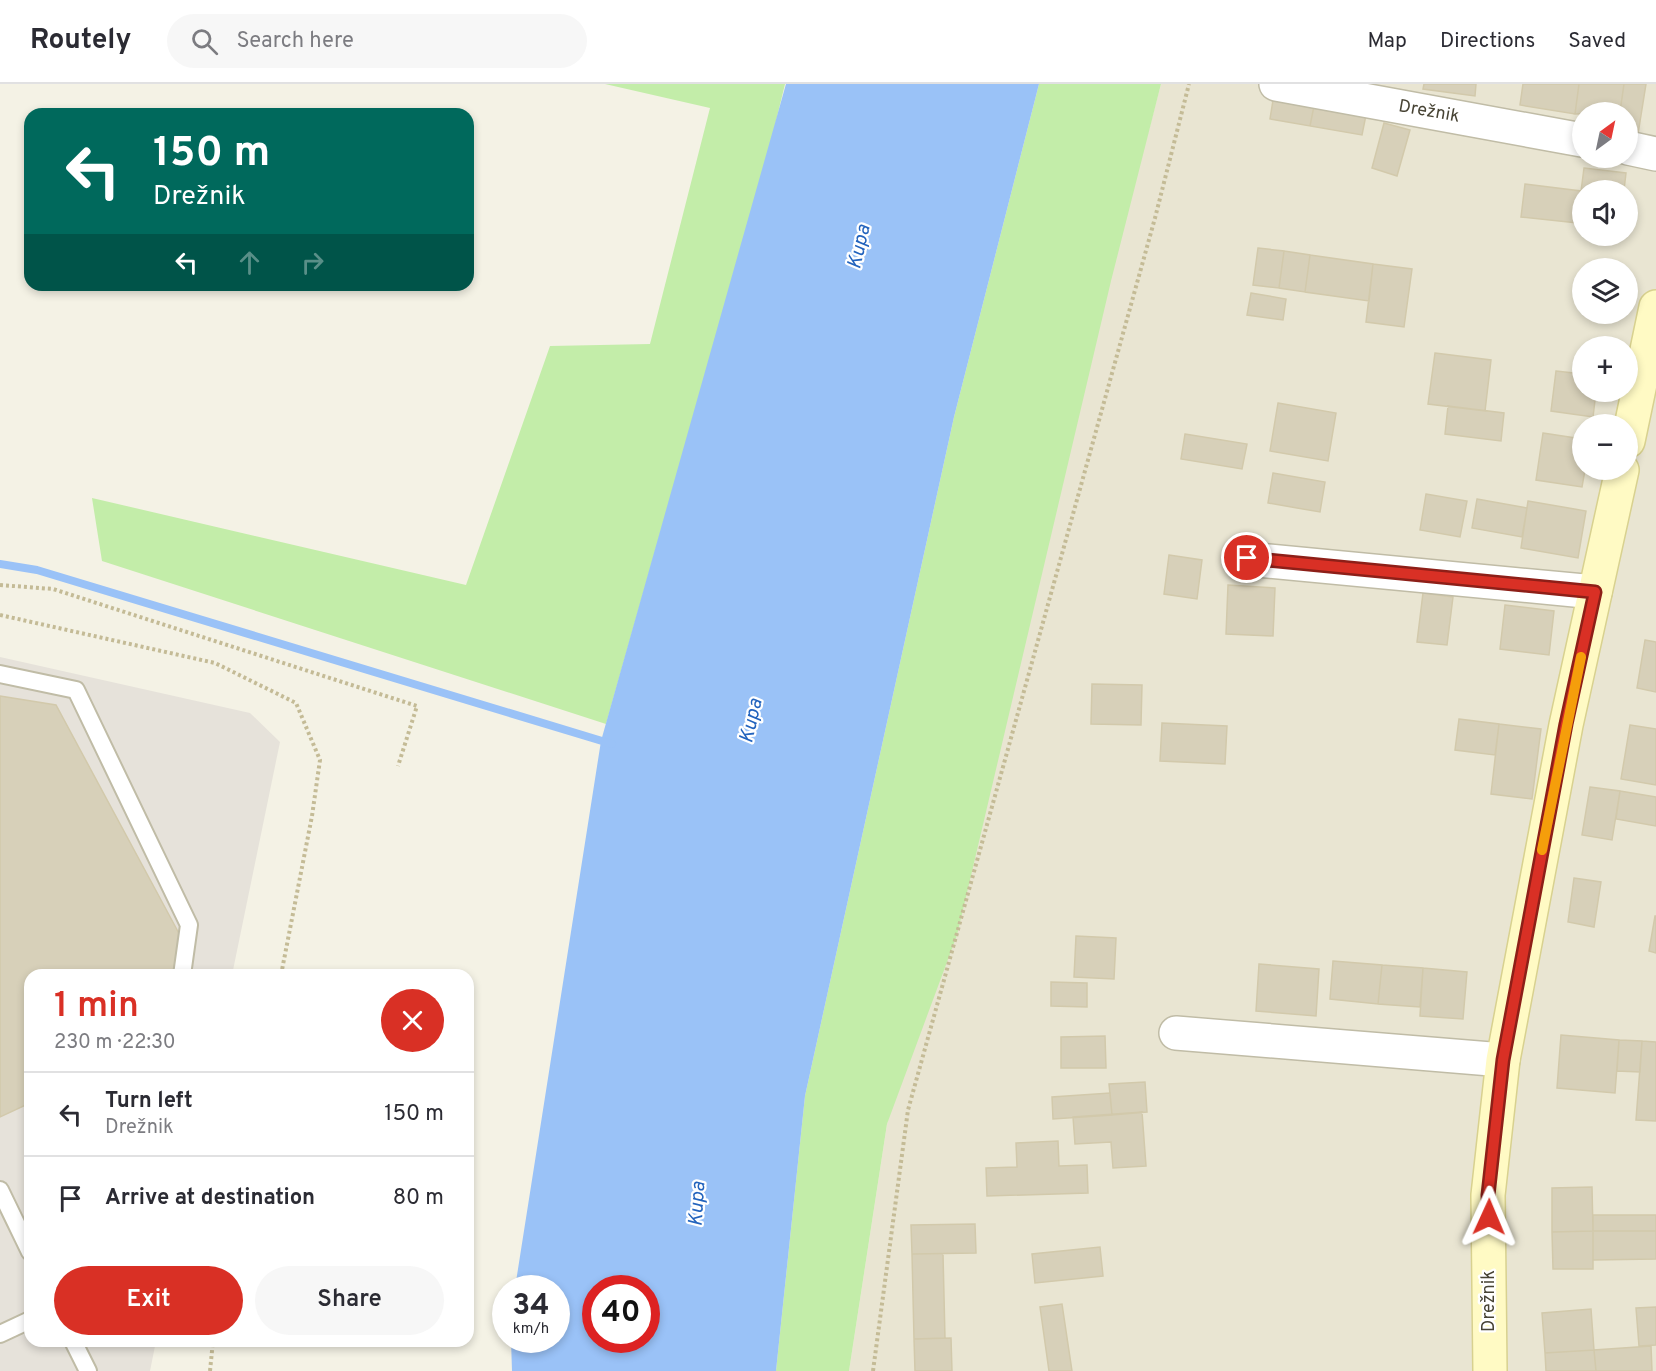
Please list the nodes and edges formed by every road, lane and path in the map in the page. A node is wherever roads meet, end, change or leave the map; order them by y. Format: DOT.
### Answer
graph roads {
  1 [pos="1189,84"];
  2 [pos="1276,84"];
  3 [pos="1572,138"];
  4 [pos="1638,150"];
  5 [pos="1656,154"];
  6 [pos="1656,307"];
  7 [pos="1634,414"];
  8 [pos="1620,480"];
  9 [pos="1247,558"];
  10 [pos="0,585"];
  11 [pos="1595,592"];
  12 [pos="0,615"];
  13 [pos="0,674"];
  14 [pos="398,766"];
  15 [pos="184,969"];
  16 [pos="282,969"];
  17 [pos="1176,1033"];
  18 [pos="1503,1060"];
  19 [pos="0,1190"];
  20 [pos="24,1240"];
  21 [pos="24,1323"];
  22 [pos="0,1334"];
  23 [pos="76,1347"];
  24 [pos="212,1347"];
  25 [pos="88,1371"];
  26 [pos="210,1371"];
  27 [pos="873,1371"];
  28 [pos="1490,1371"];
  1 -- 27 [label="path"];
  2 -- 3 [label="street, Drežnik"];
  4 -- 5 [label="street"];
  6 -- 7 [label="street"];
  8 -- 11 [label="street, Drežnik"];
  9 -- 11 [label="street"];
  10 -- 14 [label="path"];
  11 -- 18 [label="street, Drežnik"];
  12 -- 16 [label="path"];
  13 -- 15 [label="lane"];
  17 -- 18 [label="street"];
  18 -- 28 [label="street, Drežnik"];
  19 -- 20 [label="lane"];
  21 -- 22 [label="lane"];
  23 -- 25 [label="lane"];
  24 -- 26 [label="path"];
}
